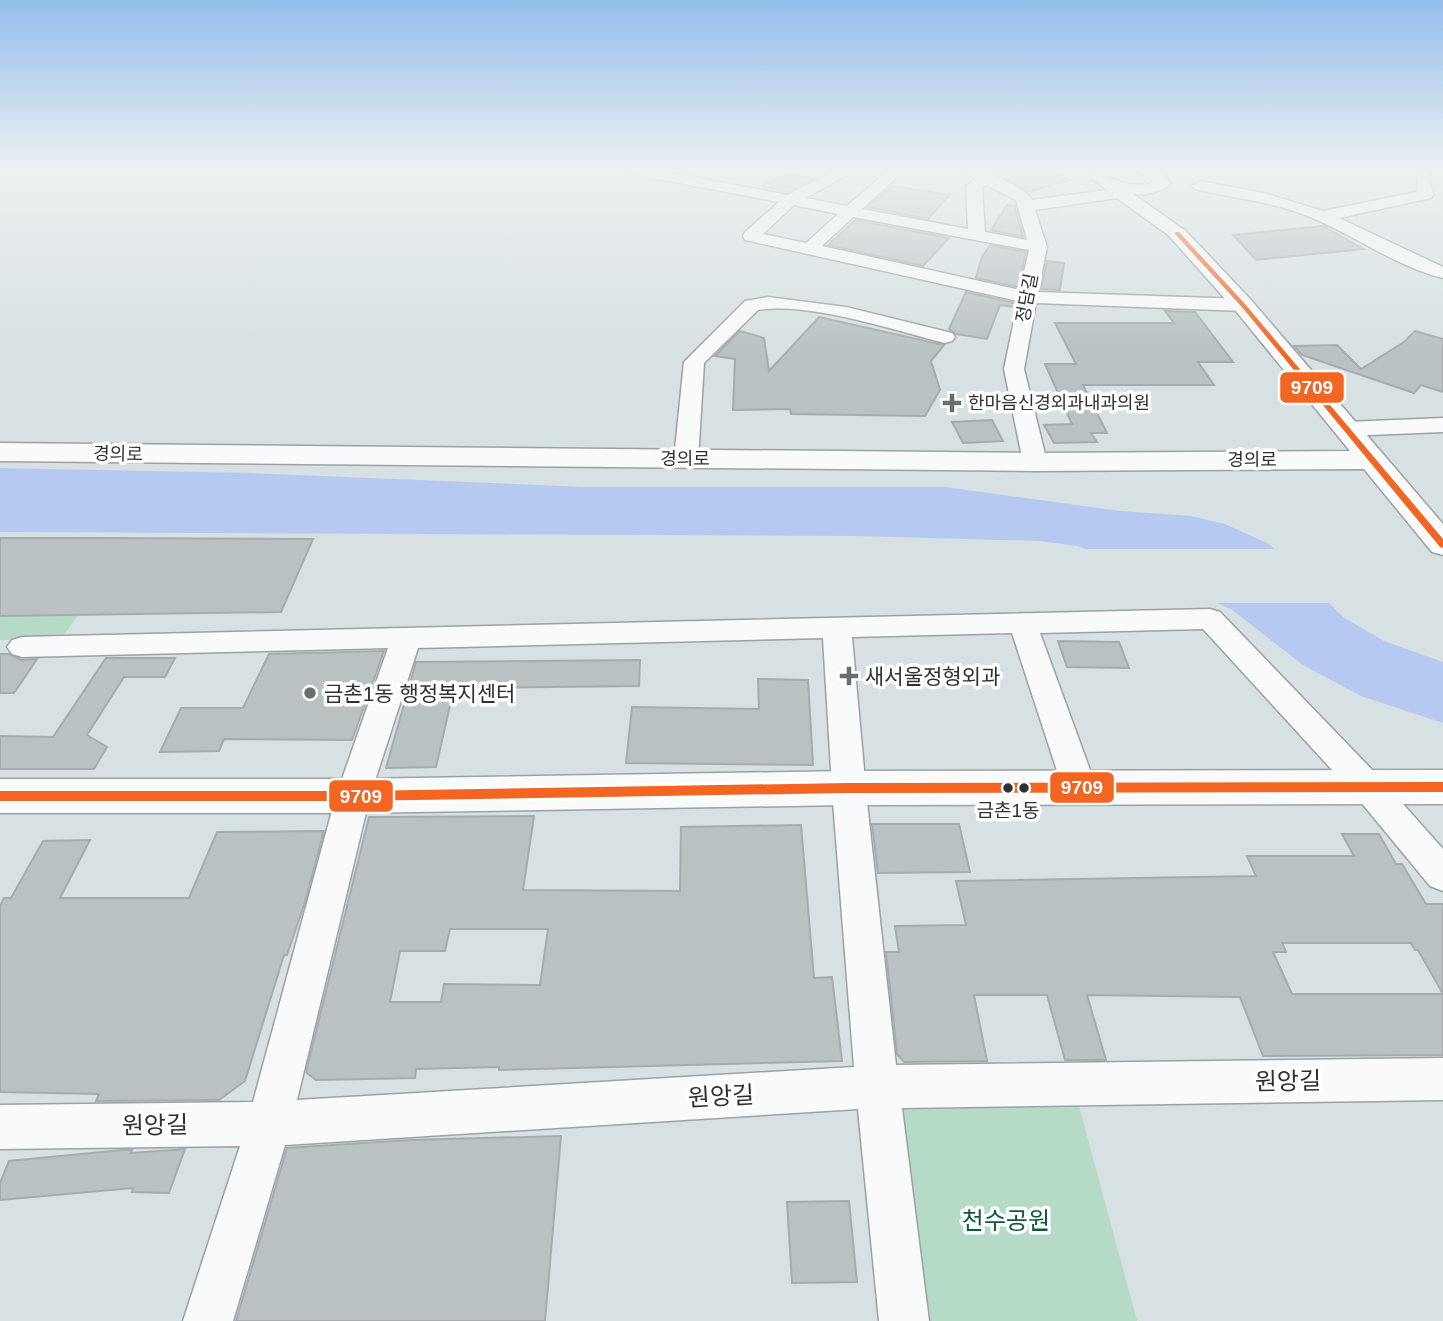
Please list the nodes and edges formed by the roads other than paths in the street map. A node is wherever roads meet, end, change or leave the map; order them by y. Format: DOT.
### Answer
graph roads {
  1 [pos="757,231"];
  2 [pos="829,231"];
  3 [pos="950,231"];
  4 [pos="977,231"];
  5 [pos="1033,231"];
  6 [pos="1174,231"];
  7 [pos="1352,231"];
  8 [pos="1177,233"];
  9 [pos="977,236"];
  10 [pos="1038,247"];
  11 [pos="809,249"];
  12 [pos="1443,273"];
  13 [pos="1027,297"];
  14 [pos="1243,305"];
  15 [pos="946,337"];
  16 [pos="1443,425"];
  17 [pos="1346,429"];
  18 [pos="0,453"];
  19 [pos="686,459"];
  20 [pos="1369,460"];
  21 [pos="1035,462"];
  22 [pos="1443,545"];
  23 [pos="1023,624"];
  24 [pos="837,628"];
  25 [pos="406,639"];
  26 [pos="10,646"];
  27 [pos="1367,786"];
  28 [pos="1443,787"];
  29 [pos="848,788"];
  30 [pos="1080,789"];
  31 [pos="0,796"];
  32 [pos="354,796"];
  33 [pos="1443,875"];
  34 [pos="1443,1079"];
  35 [pos="876,1087"];
  36 [pos="269,1124"];
  37 [pos="0,1127"];
  38 [pos="208,1321"];
  39 [pos="904,1321"];
  1 -- 11 [label="street"];
  2 -- 11 [label="street"];
  3 -- 9 [label="street"];
  4 -- 9 [label="street"];
  5 -- 10 [label="street, 정담길"];
  6 -- 8 [label="street"];
  7 -- 12 [label="street"];
  8 -- 14 [label="street"];
  9 -- 10 [label="street"];
  10 -- 13 [label="street, 정담길"];
  11 -- 13 [label="street"];
  13 -- 14 [label="street"];
  13 -- 21 [label="street, 정담길"];
  14 -- 17 [label="street"];
  15 -- 19 [label="street"];
  16 -- 17 [label="street"];
  17 -- 20 [label="street"];
  18 -- 19 [label="street, 경의로"];
  19 -- 21 [label="street, 경의로"];
  20 -- 21 [label="street, 경의로"];
  20 -- 22 [label="street"];
  23 -- 24 [label="street"];
  23 -- 27 [label="street"];
  23 -- 30 [label="street"];
  24 -- 25 [label="street"];
  24 -- 29 [label="street"];
  25 -- 26 [label="street"];
  25 -- 32 [label="street"];
  27 -- 28 [label="street"];
  27 -- 30 [label="street"];
  27 -- 33 [label="street"];
  29 -- 30 [label="street"];
  29 -- 32 [label="street"];
  29 -- 35 [label="street"];
  31 -- 32 [label="street"];
  32 -- 36 [label="street"];
  34 -- 35 [label="street, 원앙길"];
  35 -- 36 [label="street, 원앙길"];
  35 -- 39 [label="street"];
  36 -- 37 [label="street, 원앙길"];
  36 -- 38 [label="street"];
}
